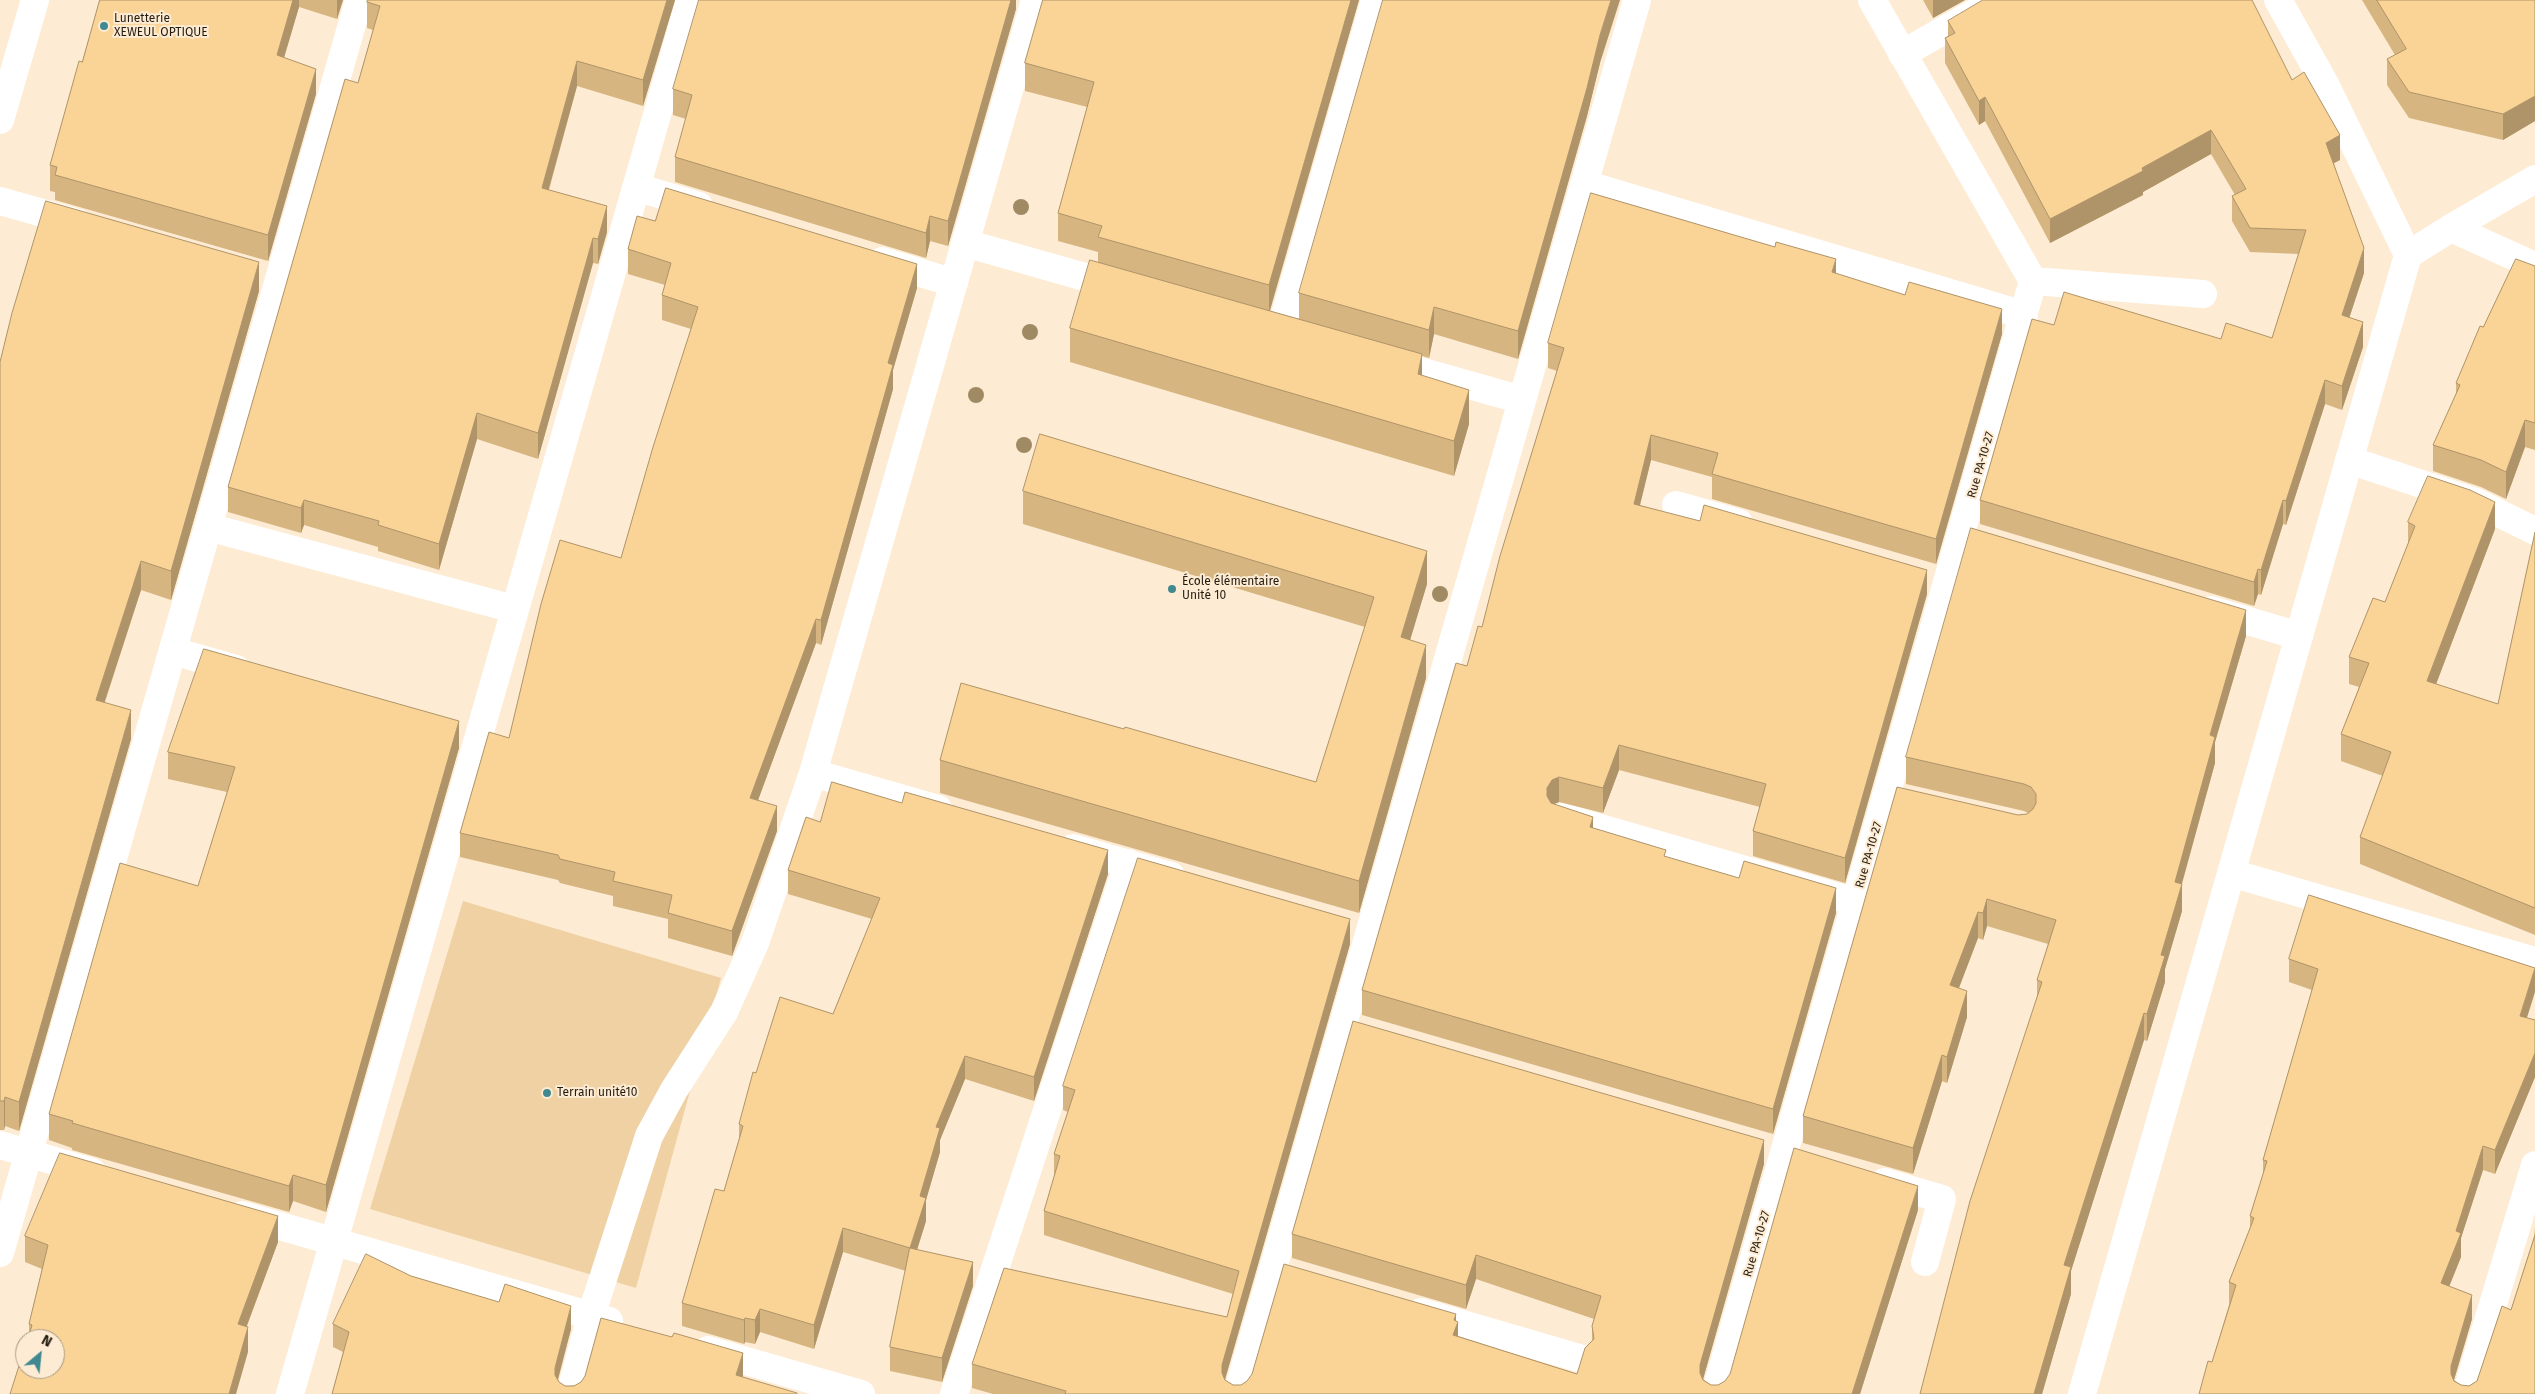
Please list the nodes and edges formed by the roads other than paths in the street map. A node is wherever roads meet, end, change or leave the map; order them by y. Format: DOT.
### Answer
graph roads {
  1 [pos="35,0"];
  2 [pos="359,0"];
  3 [pos="690,0"];
  4 [pos="1035,0"];
  5 [pos="1375,0"];
  6 [pos="1637,0"];
  7 [pos="1872,0"];
  8 [pos="1996,0"];
  9 [pos="2278,0"];
  10 [pos="1902,54"];
  11 [pos="0,120"];
  12 [pos="2535,179"];
  13 [pos="1584,184"];
  14 [pos="636,187"];
  15 [pos="0,202"];
  16 [pos="720,212"];
  17 [pos="2451,228"];
  18 [pos="106,231"];
  19 [pos="965,243"];
  20 [pos="860,255"];
  21 [pos="2408,255"];
  22 [pos="2535,266"];
  23 [pos="2033,281"];
  24 [pos="954,283"];
  25 [pos="1146,294"];
  26 [pos="2203,294"];
  27 [pos="2024,315"];
  28 [pos="1251,324"];
  29 [pos="1280,332"];
  30 [pos="1308,340"];
  31 [pos="1364,356"];
  32 [pos="1522,400"];
  33 [pos="2349,460"];
  34 [pos="1676,505"];
  35 [pos="208,527"];
  36 [pos="1760,530"];
  37 [pos="2535,531"];
  38 [pos="1961,535"];
  39 [pos="1989,543"];
  40 [pos="1919,576"];
  41 [pos="1947,584"];
  42 [pos="2186,602"];
  43 [pos="514,609"];
  44 [pos="2299,636"];
  45 [pos="173,651"];
  46 [pos="259,676"];
  47 [pos="450,729"];
  48 [pos="478,737"];
  49 [pos="813,773"];
  50 [pos="966,817"];
  51 [pos="1562,817"];
  52 [pos="1052,842"];
  53 [pos="1128,864"];
  54 [pos="2231,873"];
  55 [pos="1193,882"];
  56 [pos="1856,902"];
  57 [pos="1342,925"];
  58 [pos="1370,933"];
  59 [pos="2535,961"];
  60 [pos="0,1145"];
  61 [pos="1774,1150"];
  62 [pos="28,1153"];
  63 [pos="1812,1161"];
  64 [pos="2535,1165"];
  65 [pos="1858,1174"];
  66 [pos="114,1178"];
  67 [pos="219,1208"];
  68 [pos="334,1241"];
  69 [pos="0,1253"];
  70 [pos="1925,1262"];
  71 [pos="1273,1269"];
  72 [pos="1302,1278"];
  73 [pos="1397,1305"];
  74 [pos="591,1316"];
  75 [pos="635,1329"];
  76 [pos="681,1342"];
  77 [pos="1579,1358"];
  78 [pos="290,1394"];
  79 [pos="570,1394"];
  80 [pos="861,1394"];
  81 [pos="954,1394"];
  82 [pos="1237,1394"];
  83 [pos="1715,1394"];
  84 [pos="2082,1394"];
  85 [pos="2466,1394"];
  1 -- 11 [label="street"];
  2 -- 35 [label="street"];
  3 -- 14 [label="street"];
  4 -- 19 [label="street"];
  5 -- 29 [label="street"];
  6 -- 13 [label="street"];
  7 -- 10 [label="street"];
  8 -- 10 [label="street"];
  9 -- 21 [label="street"];
  10 -- 23 [label="street"];
  12 -- 17 [label="street"];
  13 -- 27 [label="street"];
  13 -- 32 [label="street"];
  14 -- 16 [label="street"];
  14 -- 43 [label="street"];
  15 -- 18 [label="street"];
  17 -- 21 [label="street"];
  17 -- 22 [label="street"];
  19 -- 24 [label="street"];
  19 -- 25 [label="street"];
  20 -- 24 [label="street"];
  21 -- 33 [label="street"];
  23 -- 26 [label="street"];
  23 -- 27 [label="street, Rue PA-10-27"];
  24 -- 49 [label="street"];
  27 -- 38 [label="street, Rue PA-10-27"];
  28 -- 29 [label="street"];
  29 -- 30 [label="street"];
  31 -- 32 [label="street"];
  32 -- 58 [label="street"];
  33 -- 37 [label="street"];
  33 -- 44 [label="street"];
  34 -- 36 [label="street"];
  35 -- 43 [label="street"];
  35 -- 45 [label="street"];
  38 -- 39 [label="street"];
  38 -- 41 [label="street, Rue PA-10-27"];
  40 -- 41 [label="street"];
  41 -- 56 [label="street, Rue PA-10-27"];
  42 -- 44 [label="street"];
  43 -- 48 [label="street"];
  44 -- 54 [label="street"];
  45 -- 46 [label="street"];
  45 -- 62 [label="street"];
  47 -- 48 [label="street"];
  48 -- 68 [label="street"];
  49 -- 50 [label="street"];
  49 -- 74 [label="street"];
  51 -- 56 [label="street"];
  52 -- 53 [label="street"];
  53 -- 55 [label="street"];
  53 -- 81 [label="street"];
  54 -- 59 [label="street"];
  54 -- 84 [label="street"];
  56 -- 61 [label="street, Rue PA-10-27"];
  57 -- 58 [label="street"];
  58 -- 71 [label="street"];
  60 -- 62 [label="street"];
  61 -- 63 [label="street"];
  61 -- 83 [label="street, Rue PA-10-27"];
  62 -- 66 [label="street"];
  62 -- 69 [label="street"];
  64 -- 85 [label="street"];
  65 -- 70 [label="street"];
  67 -- 68 [label="street"];
  68 -- 74 [label="street"];
  68 -- 78 [label="street"];
  71 -- 72 [label="street"];
  71 -- 82 [label="street"];
  73 -- 77 [label="street"];
  74 -- 75 [label="street"];
  74 -- 79 [label="street"];
  76 -- 80 [label="street"];
}
